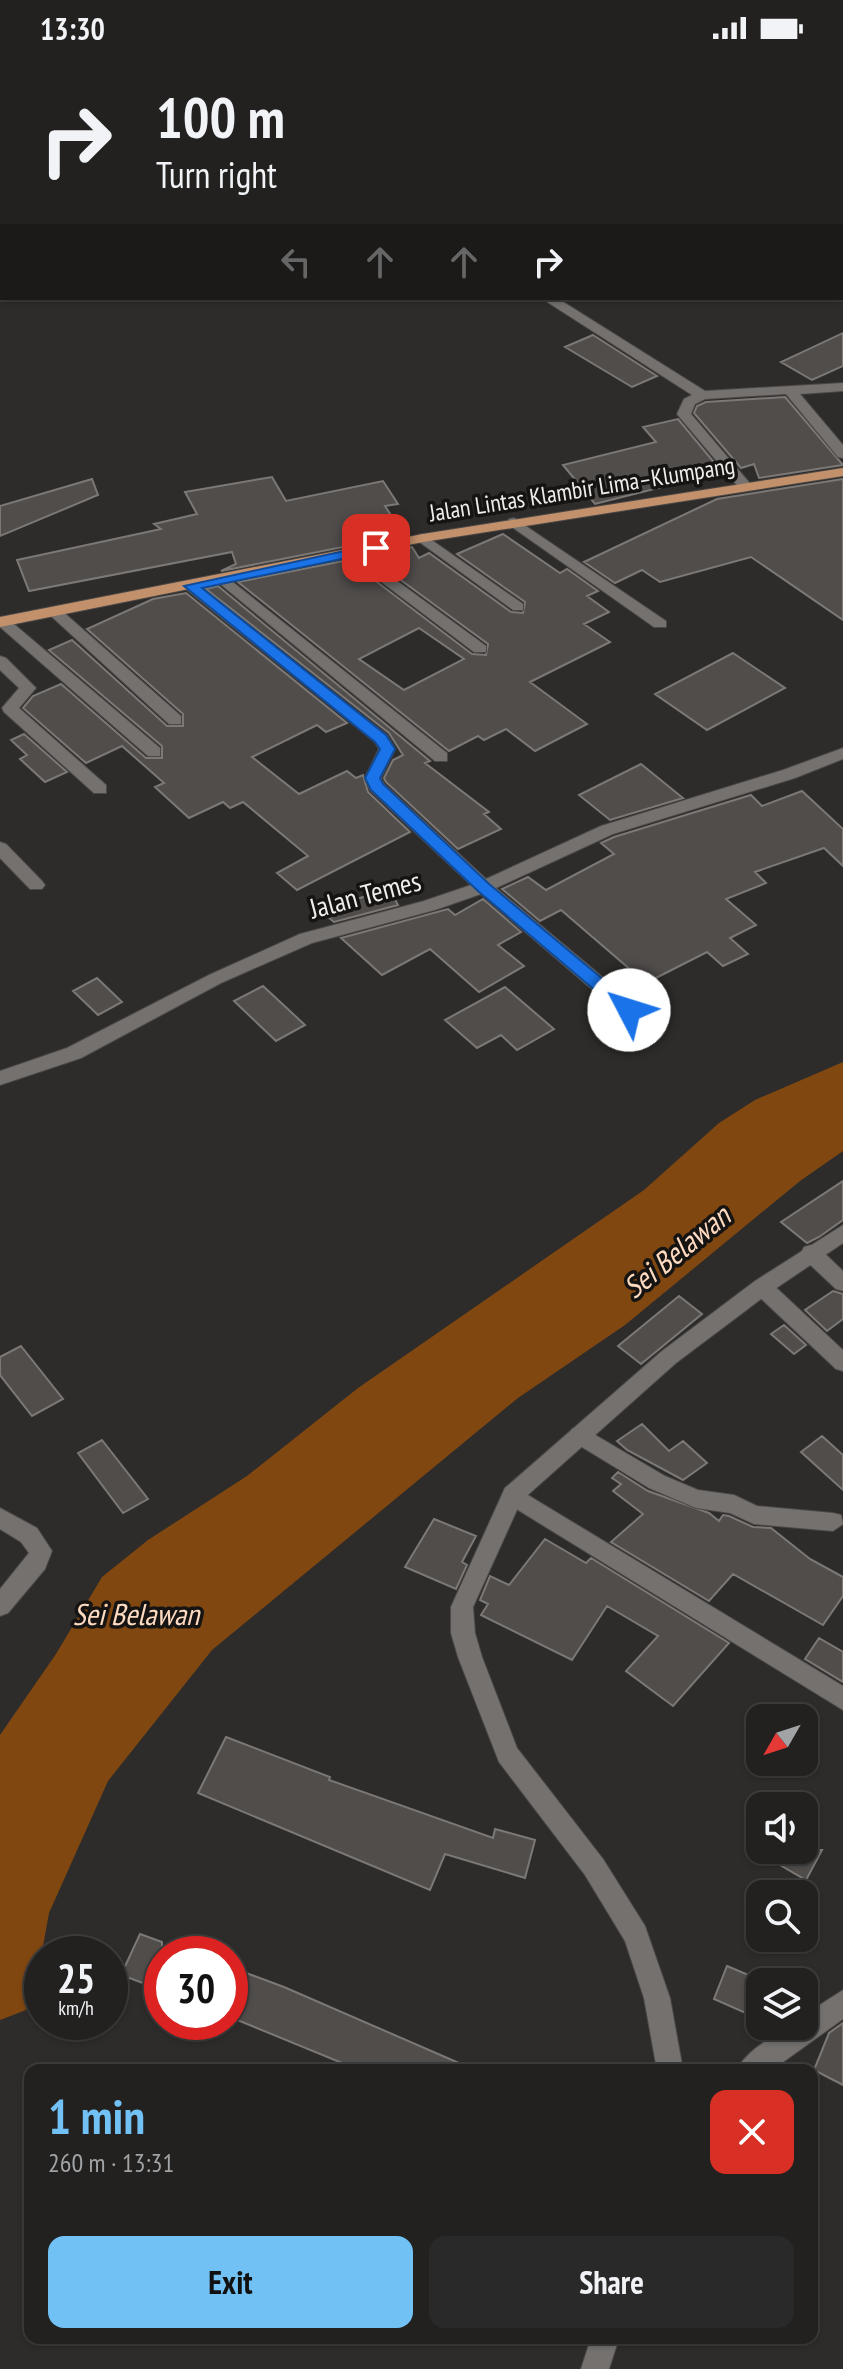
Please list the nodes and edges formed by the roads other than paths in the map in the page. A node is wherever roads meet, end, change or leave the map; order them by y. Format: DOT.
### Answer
graph roads {
  1 [pos="551,300"];
  2 [pos="843,387"];
  3 [pos="790,390"];
  4 [pos="702,395"];
  5 [pos="843,454"];
  6 [pos="843,472"];
  7 [pos="746,487"];
  8 [pos="514,522"];
  9 [pos="423,538"];
  10 [pos="352,553"];
  11 [pos="224,580"];
  12 [pos="191,586"];
  13 [pos="518,607"];
  14 [pos="56,613"];
  15 [pos="2,622"];
  16 [pos="660,624"];
  17 [pos="480,649"];
  18 [pos="0,661"];
  19 [pos="175,720"];
  20 [pos="154,752"];
  21 [pos="843,753"];
  22 [pos="441,757"];
  23 [pos="100,789"];
  24 [pos="0,848"];
  25 [pos="36,885"];
  26 [pos="484,887"];
  27 [pos="629,1010"];
  28 [pos="0,1078"];
  29 [pos="843,1233"];
  30 [pos="811,1253"];
  31 [pos="843,1283"];
  32 [pos="762,1287"];
  33 [pos="843,1363"];
  34 [pos="580,1435"];
  35 [pos="513,1495"];
  36 [pos="0,1517"];
  37 [pos="833,1522"];
  38 [pos="0,1606"];
  39 [pos="843,1699"];
  40 [pos="843,2003"];
  41 [pos="669,2064"];
  42 [pos="758,2064"];
  43 [pos="603,2344"];
  44 [pos="595,2369"];
  1 -- 4 [label="street"];
  2 -- 3 [label="street"];
  3 -- 4 [label="street"];
  3 -- 5 [label="street"];
  4 -- 7 [label="street"];
  6 -- 7 [label="main road, Jalan Lintas Klambir Lima–Klumpang"];
  7 -- 8 [label="main road, Jalan Lintas Klambir Lima–Klumpang"];
  8 -- 9 [label="main road, Jalan Lintas Klambir Lima–Klumpang"];
  8 -- 16 [label="street"];
  9 -- 10 [label="main road, Jalan Lintas Klambir Lima–Klumpang"];
  9 -- 13 [label="street"];
  10 -- 11 [label="main road, Jalan Lintas Klambir Lima–Klumpang"];
  10 -- 17 [label="street"];
  11 -- 12 [label="main road, Jalan Lintas Klambir Lima–Klumpang"];
  11 -- 22 [label="street"];
  12 -- 14 [label="main road, Jalan Lintas Klambir Lima–Klumpang"];
  12 -- 26 [label="street"];
  14 -- 15 [label="main road, Jalan Lintas Klambir Lima–Klumpang"];
  14 -- 19 [label="street"];
  15 -- 20 [label="street"];
  18 -- 23 [label="street"];
  21 -- 26 [label="street, Jalan Temes"];
  24 -- 25 [label="street"];
  26 -- 27 [label="street"];
  26 -- 28 [label="street, Jalan Temes"];
  29 -- 30 [label="street"];
  30 -- 31 [label="street"];
  30 -- 32 [label="street"];
  32 -- 33 [label="street"];
  32 -- 34 [label="street"];
  34 -- 35 [label="street"];
  34 -- 37 [label="street"];
  35 -- 39 [label="street"];
  35 -- 41 [label="street"];
  36 -- 38 [label="street"];
  40 -- 42 [label="street"];
  43 -- 44 [label="street"];
}
